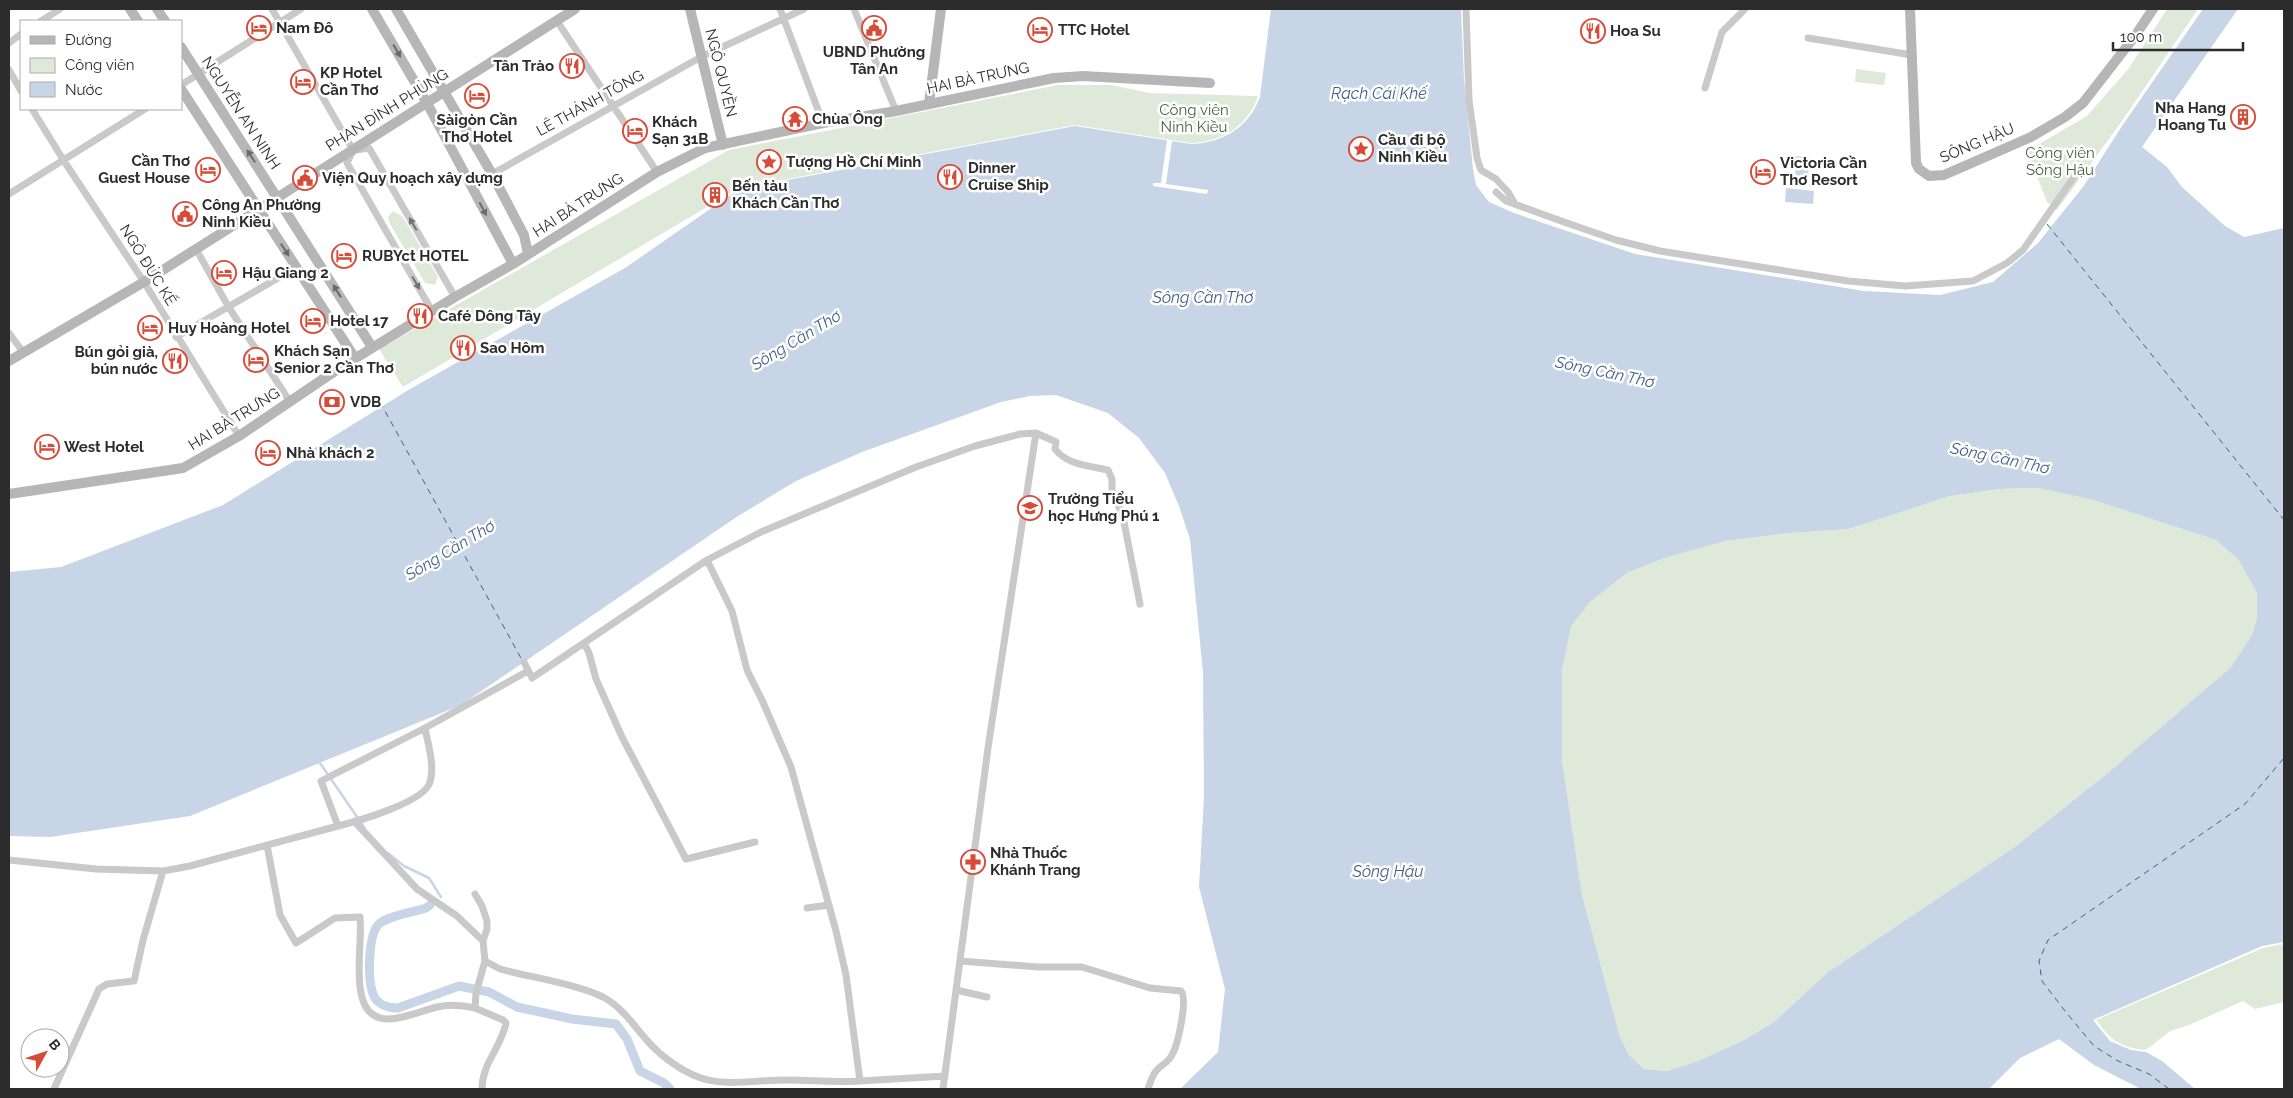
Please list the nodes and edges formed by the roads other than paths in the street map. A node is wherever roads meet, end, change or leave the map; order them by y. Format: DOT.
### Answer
graph roads {
  1 [pos="60,9"];
  2 [pos="130,9"];
  3 [pos="157,9"];
  4 [pos="272,9"];
  5 [pos="301,9"];
  6 [pos="372,9"];
  7 [pos="396,9"];
  8 [pos="576,9"];
  9 [pos="690,9"];
  10 [pos="780,9"];
  11 [pos="804,9"];
  12 [pos="854,9"];
  13 [pos="941,9"];
  14 [pos="1466,9"];
  15 [pos="1745,9"];
  16 [pos="1910,9"];
  17 [pos="2153,9"];
  18 [pos="784,18"];
  19 [pos="43,20"];
  20 [pos="137,20"];
  21 [pos="164,20"];
  22 [pos="280,21"];
  23 [pos="557,21"];
  24 [pos="20,35"];
  25 [pos="1808,38"];
  26 [pos="9,42"];
  27 [pos="182,48"];
  28 [pos="1912,56"];
  29 [pos="701,57"];
  30 [pos="9,70"];
  31 [pos="199,74"];
  32 [pos="1210,83"];
  33 [pos="182,86"];
  34 [pos="1704,88"];
  35 [pos="20,89"];
  36 [pos="182,89"];
  37 [pos="444,92"];
  38 [pos="427,103"];
  39 [pos="929,104"];
  40 [pos="613,106"];
  41 [pos="33,110"];
  42 [pos="143,110"];
  43 [pos="896,111"];
  44 [pos="823,123"];
  45 [pos="723,145"];
  46 [pos="353,150"];
  47 [pos="64,161"];
  48 [pos="657,172"];
  49 [pos="492,174"];
  50 [pos="2074,177"];
  51 [pos="1496,192"];
  52 [pos="9,194"];
  53 [pos="277,198"];
  54 [pos="1516,204"];
  55 [pos="259,209"];
  56 [pos="196,249"];
  57 [pos="528,254"];
  58 [pos="513,264"];
  59 [pos="296,268"];
  60 [pos="144,282"];
  61 [pos="455,296"];
  62 [pos="228,306"];
  63 [pos="432,311"];
  64 [pos="9,333"];
  65 [pos="176,337"];
  66 [pos="372,347"];
  67 [pos="23,352"];
  68 [pos="355,358"];
  69 [pos="9,361"];
  70 [pos="290,402"];
  71 [pos="1036,433"];
  72 [pos="238,436"];
  73 [pos="9,494"];
  74 [pos="707,560"];
  75 [pos="1140,604"];
  76 [pos="584,643"];
  77 [pos="524,662"];
  78 [pos="528,671"];
  79 [pos="425,728"];
  80 [pos="359,821"];
  81 [pos="338,826"];
  82 [pos="755,842"];
  83 [pos="267,845"];
  84 [pos="9,860"];
  85 [pos="163,871"];
  86 [pos="475,894"];
  87 [pos="829,905"];
  88 [pos="807,908"];
  89 [pos="483,941"];
  90 [pos="485,961"];
  91 [pos="960,961"];
  92 [pos="956,990"];
  93 [pos="987,997"];
  94 [pos="475,1008"];
  95 [pos="945,1076"];
  96 [pos="860,1081"];
  97 [pos="54,1089"];
  98 [pos="482,1089"];
  99 [pos="943,1089"];
  100 [pos="1148,1089"];
  1 -- 19 [label="street"];
  2 -- 20 [label="street"];
  3 -- 21 [label="street"];
  4 -- 22 [label="street"];
  5 -- 22 [label="street"];
  6 -- 38 [label="street, one-way"];
  7 -- 37 [label="street"];
  8 -- 23 [label="street, PHAN ĐÌNH PHÙNG"];
  9 -- 29 [label="street, NGÔ QUYỀN"];
  10 -- 18 [label="street"];
  11 -- 18 [label="street, LÊ THÁNH TÔNG"];
  12 -- 43 [label="street"];
  13 -- 39 [label="street"];
  14 -- 54 [label="street"];
  15 -- 34 [label="street"];
  16 -- 28 [label="street, SÔNG HẬU"];
  17 -- 28 [label="street, SÔNG HẬU"];
  18 -- 29 [label="street, LÊ THÁNH TÔNG"];
  18 -- 44 [label="street"];
  22 -- 31 [label="street"];
  22 -- 46 [label="street"];
  23 -- 37 [label="street, PHAN ĐÌNH PHÙNG"];
  23 -- 40 [label="street"];
  24 -- 26 [label="street"];
  25 -- 28 [label="street"];
  27 -- 31 [label="street, NGUYỄN AN NINH"];
  29 -- 40 [label="street, LÊ THÁNH TÔNG"];
  29 -- 45 [label="street, NGÔ QUYỀN"];
  30 -- 35 [label="street"];
  31 -- 33 [label="street"];
  53 -- 31 [label="street, NGUYỄN AN NINH, one-way"];
  32 -- 39 [label="street, HAI BÀ TRƯNG"];
  36 -- 55 [label="street"];
  37 -- 38 [label="street, PHAN ĐÌNH PHÙNG"];
  37 -- 49 [label="street"];
  38 -- 46 [label="street, PHAN ĐÌNH PHÙNG"];
  38 -- 58 [label="street, one-way"];
  39 -- 43 [label="street, HAI BÀ TRƯNG"];
  40 -- 48 [label="street"];
  40 -- 49 [label="street, LÊ THÁNH TÔNG"];
  41 -- 47 [label="street, NGÔ ĐỨC KẾ"];
  42 -- 47 [label="street"];
  43 -- 44 [label="street, HAI BÀ TRƯNG"];
  44 -- 45 [label="street, HAI BÀ TRƯNG"];
  45 -- 48 [label="street, HAI BÀ TRƯNG"];
  46 -- 53 [label="street, PHAN ĐÌNH PHÙNG"];
  61 -- 46 [label="street, one-way"];
  46 -- 63 [label="street, one-way"];
  47 -- 52 [label="street"];
  47 -- 60 [label="street, NGÔ ĐỨC KẾ"];
  48 -- 57 [label="street, HAI BÀ TRƯNG"];
  49 -- 57 [label="street"];
  50 -- 54 [label="street"];
  51 -- 54 [label="street"];
  53 -- 55 [label="street, PHAN ĐÌNH PHÙNG"];
  66 -- 53 [label="street, NGUYỄN AN NINH, one-way"];
  55 -- 56 [label="street, PHAN ĐÌNH PHÙNG"];
  55 -- 59 [label="street, one-way"];
  56 -- 60 [label="street, PHAN ĐÌNH PHÙNG"];
  56 -- 62 [label="street"];
  57 -- 58 [label="street, HAI BÀ TRƯNG"];
  58 -- 61 [label="street, HAI BÀ TRƯNG"];
  59 -- 62 [label="street"];
  59 -- 68 [label="street"];
  60 -- 65 [label="street, NGÔ ĐỨC KẾ"];
  60 -- 67 [label="street, PHAN ĐÌNH PHÙNG"];
  61 -- 63 [label="street, HAI BÀ TRƯNG"];
  62 -- 65 [label="street"];
  62 -- 70 [label="street"];
  63 -- 66 [label="street, HAI BÀ TRƯNG"];
  64 -- 67 [label="street"];
  65 -- 72 [label="street, NGÔ ĐỨC KẾ"];
  66 -- 68 [label="street, HAI BÀ TRƯNG"];
  67 -- 69 [label="street, PHAN ĐÌNH PHÙNG"];
  68 -- 70 [label="street, HAI BÀ TRƯNG"];
  70 -- 72 [label="street, HAI BÀ TRƯNG"];
  71 -- 74 [label="street"];
  71 -- 75 [label="street"];
  71 -- 91 [label="street"];
  72 -- 73 [label="street, HAI BÀ TRƯNG"];
  74 -- 76 [label="street"];
  74 -- 87 [label="street"];
  76 -- 78 [label="street"];
  76 -- 82 [label="street"];
  77 -- 78 [label="street"];
  78 -- 79 [label="street"];
  79 -- 80 [label="street"];
  79 -- 81 [label="street"];
  80 -- 81 [label="street"];
  80 -- 89 [label="street"];
  81 -- 83 [label="street"];
  83 -- 85 [label="street"];
  83 -- 94 [label="street"];
  84 -- 85 [label="street"];
  85 -- 97 [label="street"];
  86 -- 89 [label="street"];
  87 -- 88 [label="street"];
  87 -- 96 [label="street"];
  89 -- 90 [label="street"];
  90 -- 94 [label="street"];
  90 -- 96 [label="street"];
  91 -- 92 [label="street"];
  91 -- 100 [label="street"];
  92 -- 93 [label="street"];
  92 -- 95 [label="street"];
  94 -- 98 [label="street"];
  95 -- 96 [label="street"];
  95 -- 99 [label="street"];
}
